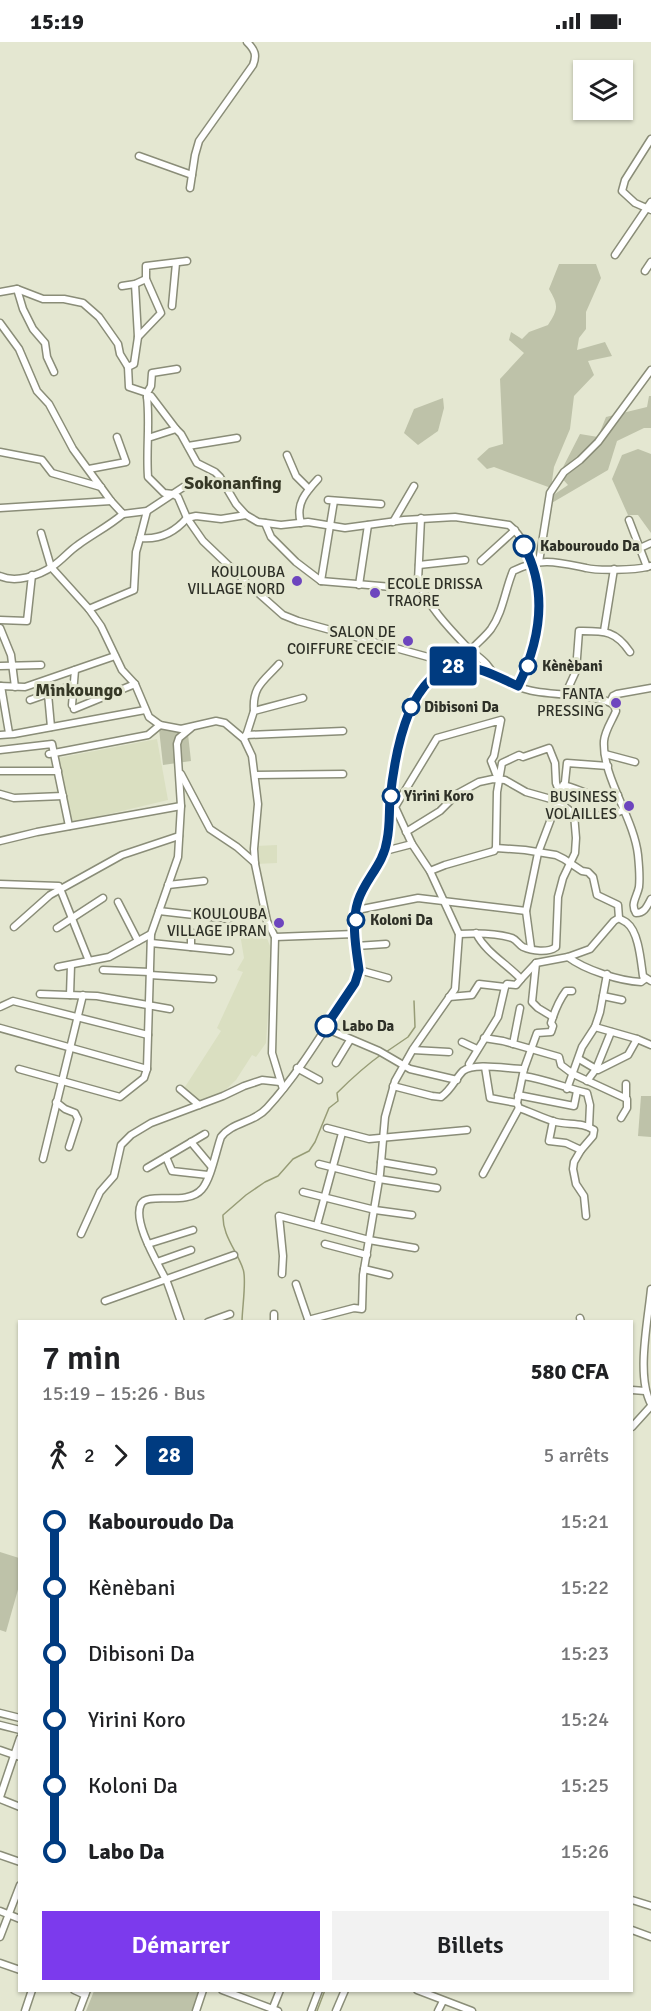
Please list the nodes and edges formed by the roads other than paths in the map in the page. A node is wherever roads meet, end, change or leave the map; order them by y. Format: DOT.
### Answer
graph roads {
  1 [pos="247,42"];
  2 [pos="651,139"];
  3 [pos="139,156"];
  4 [pos="192,175"];
  5 [pos="190,188"];
  6 [pos="650,206"];
  7 [pos="615,255"];
  8 [pos="187,261"];
  9 [pos="651,262"];
  10 [pos="176,263"];
  11 [pos="645,271"];
  12 [pos="146,279"];
  13 [pos="135,284"];
  14 [pos="122,286"];
  15 [pos="17,289"];
  16 [pos="0,292"];
  17 [pos="172,306"];
  18 [pos="0,323"];
  19 [pos="138,337"];
  20 [pos="128,367"];
  21 [pos="177,369"];
  22 [pos="651,370"];
  23 [pos="54,372"];
  24 [pos="147,395"];
  25 [pos="176,429"];
  26 [pos="117,437"];
  27 [pos="148,438"];
  28 [pos="237,438"];
  29 [pos="188,446"];
  30 [pos="0,452"];
  31 [pos="287,455"];
  32 [pos="89,469"];
  33 [pos="318,479"];
  34 [pos="191,482"];
  35 [pos="414,486"];
  36 [pos="102,487"];
  37 [pos="309,489"];
  38 [pos="173,494"];
  39 [pos="111,501"];
  40 [pos="381,504"];
  41 [pos="0,508"];
  42 [pos="147,511"];
  43 [pos="123,514"];
  44 [pos="246,515"];
  45 [pos="187,518"];
  46 [pos="421,518"];
  47 [pos="629,520"];
  48 [pos="393,522"];
  49 [pos="265,523"];
  50 [pos="301,523"];
  51 [pos="368,525"];
  52 [pos="330,527"];
  53 [pos="515,530"];
  54 [pos="41,533"];
  55 [pos="140,538"];
  56 [pos="651,543"];
  57 [pos="640,548"];
  58 [pos="465,560"];
  59 [pos="481,561"];
  60 [pos="536,562"];
  61 [pos="419,565"];
  62 [pos="649,566"];
  63 [pos="51,567"];
  64 [pos="614,569"];
  65 [pos="32,575"];
  66 [pos="0,576"];
  67 [pos="321,581"];
  68 [pos="418,581"];
  69 [pos="359,585"];
  70 [pos="89,609"];
  71 [pos="0,621"];
  72 [pos="0,628"];
  73 [pos="604,631"];
  74 [pos="471,650"];
  75 [pos="630,652"];
  76 [pos="115,656"];
  77 [pos="279,664"];
  78 [pos="41,665"];
  79 [pos="0,666"];
  80 [pos="12,666"];
  81 [pos="446,668"];
  82 [pos="75,670"];
  83 [pos="495,676"];
  84 [pos="135,684"];
  85 [pos="73,685"];
  86 [pos="1,686"];
  87 [pos="518,686"];
  88 [pos="15,687"];
  89 [pos="651,688"];
  90 [pos="48,694"];
  91 [pos="565,696"];
  92 [pos="303,698"];
  93 [pos="30,700"];
  94 [pos="610,702"];
  95 [pos="2,704"];
  96 [pos="146,710"];
  97 [pos="254,711"];
  98 [pos="160,725"];
  99 [pos="51,728"];
  100 [pos="191,728"];
  101 [pos="343,731"];
  102 [pos="12,734"];
  103 [pos="0,735"];
  104 [pos="245,737"];
  105 [pos="16,747"];
  106 [pos="0,750"];
  107 [pos="52,754"];
  108 [pos="605,754"];
  109 [pos="635,762"];
  110 [pos="608,766"];
  111 [pos="0,771"];
  112 [pos="58,771"];
  113 [pos="180,771"];
  114 [pos="343,774"];
  115 [pos="255,775"];
  116 [pos="498,779"];
  117 [pos="563,786"];
  118 [pos="560,793"];
  119 [pos="0,794"];
  120 [pos="618,795"];
  121 [pos="63,796"];
  122 [pos="558,801"];
  123 [pos="182,806"];
  124 [pos="624,810"];
  125 [pos="574,814"];
  126 [pos="69,826"];
  127 [pos="406,832"];
  128 [pos="179,836"];
  129 [pos="0,841"];
  130 [pos="412,843"];
  131 [pos="496,848"];
  132 [pos="385,851"];
  133 [pos="538,853"];
  134 [pos="255,864"];
  135 [pos="570,865"];
  136 [pos="430,871"];
  137 [pos="204,881"];
  138 [pos="0,884"];
  139 [pos="168,885"];
  140 [pos="60,889"];
  141 [pos="103,898"];
  142 [pos="651,899"];
  143 [pos="118,902"];
  144 [pos="444,902"];
  145 [pos="357,910"];
  146 [pos="159,911"];
  147 [pos="526,911"];
  148 [pos="636,913"];
  149 [pos="72,918"];
  150 [pos="619,918"];
  151 [pos="228,919"];
  152 [pos="629,924"];
  153 [pos="14,927"];
  154 [pos="57,928"];
  155 [pos="191,932"];
  156 [pos="476,933"];
  157 [pos="151,934"];
  158 [pos="355,934"];
  159 [pos="459,934"];
  160 [pos="275,937"];
  161 [pos="138,941"];
  162 [pos="151,943"];
  163 [pos="386,944"];
  164 [pos="192,946"];
  165 [pos="356,946"];
  166 [pos="531,948"];
  167 [pos="230,951"];
  168 [pos="568,957"];
  169 [pos="89,962"];
  170 [pos="536,963"];
  171 [pos="71,965"];
  172 [pos="58,967"];
  173 [pos="103,970"];
  174 [pos="359,970"];
  175 [pos="150,974"];
  176 [pos="607,974"];
  177 [pos="388,978"];
  178 [pos="213,979"];
  179 [pos="520,979"];
  180 [pos="648,980"];
  181 [pos="504,987"];
  182 [pos="572,991"];
  183 [pos="40,994"];
  184 [pos="70,995"];
  185 [pos="83,995"];
  186 [pos="603,996"];
  187 [pos="449,997"];
  188 [pos="622,1000"];
  189 [pos="149,1005"];
  190 [pos="0,1007"];
  191 [pos="520,1008"];
  192 [pos="170,1009"];
  193 [pos="77,1017"];
  194 [pos="553,1017"];
  195 [pos="595,1027"];
  196 [pos="0,1028"];
  197 [pos="325,1028"];
  198 [pos="611,1032"];
  199 [pos="148,1035"];
  200 [pos="484,1038"];
  201 [pos="637,1039"];
  202 [pos="350,1040"];
  203 [pos="462,1042"];
  204 [pos="513,1044"];
  205 [pos="651,1045"];
  206 [pos="69,1049"];
  207 [pos="531,1049"];
  208 [pos="413,1050"];
  209 [pos="477,1050"];
  210 [pos="449,1052"];
  211 [pos="579,1059"];
  212 [pos="336,1063"];
  213 [pos="404,1065"];
  214 [pos="470,1067"];
  215 [pos="485,1067"];
  216 [pos="297,1068"];
  217 [pos="19,1069"];
  218 [pos="147,1069"];
  219 [pos="596,1069"];
  220 [pos="523,1072"];
  221 [pos="573,1074"];
  222 [pos="62,1080"];
  223 [pos="319,1080"];
  224 [pos="458,1080"];
  225 [pos="587,1081"];
  226 [pos="280,1082"];
  227 [pos="626,1084"];
  228 [pos="393,1086"];
  229 [pos="180,1089"];
  230 [pos="283,1089"];
  231 [pos="567,1089"];
  232 [pos="577,1091"];
  233 [pos="518,1095"];
  234 [pos="626,1098"];
  235 [pos="56,1102"];
  236 [pos="199,1105"];
  237 [pos="518,1106"];
  238 [pos="621,1118"];
  239 [pos="553,1121"];
  240 [pos="589,1127"];
  241 [pos="327,1128"];
  242 [pos="467,1130"];
  243 [pos="342,1133"];
  244 [pos="205,1134"];
  245 [pos="383,1138"];
  246 [pos="191,1142"];
  247 [pos="69,1147"];
  248 [pos="581,1150"];
  249 [pos="166,1157"];
  250 [pos="43,1159"];
  251 [pos="381,1162"];
  252 [pos="319,1164"];
  253 [pos="211,1166"];
  254 [pos="333,1167"];
  255 [pos="147,1168"];
  256 [pos="433,1171"];
  257 [pos="483,1174"];
  258 [pos="208,1175"];
  259 [pos="379,1179"];
  260 [pos="437,1188"];
  261 [pos="303,1192"];
  262 [pos="324,1197"];
  263 [pos="375,1210"];
  264 [pos="412,1215"];
  265 [pos="586,1216"];
  266 [pos="316,1226"];
  267 [pos="193,1230"];
  268 [pos="81,1234"];
  269 [pos="369,1240"];
  270 [pos="148,1244"];
  271 [pos="325,1244"];
  272 [pos="415,1248"];
  273 [pos="192,1250"];
  274 [pos="234,1255"];
  275 [pos="366,1255"];
  276 [pos="157,1262"];
  277 [pos="364,1269"];
  278 [pos="282,1274"];
  279 [pos="389,1275"];
  280 [pos="166,1281"];
  281 [pos="296,1284"];
  282 [pos="651,1289"];
  283 [pos="105,1301"];
  284 [pos="230,1314"];
  285 [pos="274,1314"];
  286 [pos="180,1320"];
  287 [pos="214,1320"];
  288 [pos="274,1320"];
  289 [pos="309,1320"];
  290 [pos="312,1320"];
  291 [pos="633,1390"];
  292 [pos="645,1390"];
  293 [pos="651,1405"];
  294 [pos="633,1426"];
  295 [pos="0,1713"];
  296 [pos="18,1718"];
  297 [pos="0,1725"];
  298 [pos="18,1730"];
  299 [pos="0,1750"];
  300 [pos="17,1756"];
  301 [pos="0,1798"];
  302 [pos="18,1806"];
  303 [pos="0,1855"];
  304 [pos="18,1861"];
  305 [pos="18,1890"];
  306 [pos="633,1900"];
  307 [pos="651,1906"];
  308 [pos="0,1911"];
  309 [pos="8,1914"];
  310 [pos="18,1917"];
  311 [pos="633,1930"];
  312 [pos="0,1937"];
  313 [pos="651,1937"];
  314 [pos="0,1963"];
  315 [pos="18,1969"];
  316 [pos="31,1992"];
  317 [pos="202,1992"];
  318 [pos="227,1992"];
  319 [pos="279,1992"];
  320 [pos="318,1992"];
  321 [pos="344,1992"];
  322 [pos="86,1993"];
  323 [pos="436,1994"];
  324 [pos="443,2001"];
  325 [pos="274,2010"];
  326 [pos="25,2011"];
  327 [pos="79,2011"];
  328 [pos="196,2011"];
  329 [pos="311,2011"];
  330 [pos="336,2011"];
  331 [pos="438,2011"];
  332 [pos="472,2011"];
  1 -- 4 [label="street"];
  2 -- 6 [label="street"];
  3 -- 4 [label="street"];
  4 -- 5 [label="street"];
  6 -- 7 [label="street"];
  8 -- 10 [label="street"];
  9 -- 11 [label="street"];
  10 -- 12 [label="street"];
  10 -- 17 [label="street"];
  12 -- 13 [label="street"];
  12 -- 19 [label="street"];
  13 -- 14 [label="street"];
  13 -- 19 [label="street"];
  15 -- 16 [label="street"];
  15 -- 20 [label="street"];
  15 -- 23 [label="street"];
  18 -- 32 [label="street"];
  19 -- 20 [label="street"];
  20 -- 24 [label="street"];
  21 -- 24 [label="street"];
  22 -- 60 [label="street"];
  24 -- 25 [label="street"];
  24 -- 27 [label="street"];
  25 -- 27 [label="street"];
  25 -- 29 [label="street"];
  26 -- 32 [label="street"];
  27 -- 38 [label="street"];
  28 -- 29 [label="street"];
  29 -- 44 [label="street"];
  30 -- 36 [label="street"];
  31 -- 37 [label="street"];
  32 -- 36 [label="street"];
  33 -- 37 [label="street"];
  34 -- 38 [label="street"];
  35 -- 48 [label="street"];
  36 -- 39 [label="street"];
  37 -- 50 [label="street"];
  38 -- 42 [label="street"];
  38 -- 45 [label="street"];
  39 -- 41 [label="street"];
  39 -- 43 [label="street"];
  40 -- 52 [label="street"];
  42 -- 43 [label="street"];
  42 -- 55 [label="street"];
  43 -- 63 [label="street"];
  44 -- 45 [label="street"];
  44 -- 49 [label="street"];
  45 -- 55 [label="street"];
  45 -- 81 [label="street"];
  46 -- 48 [label="street"];
  46 -- 53 [label="street"];
  46 -- 61 [label="street"];
  47 -- 57 [label="street"];
  48 -- 51 [label="street"];
  49 -- 50 [label="street"];
  49 -- 67 [label="street"];
  50 -- 52 [label="street"];
  51 -- 52 [label="street"];
  51 -- 69 [label="street"];
  52 -- 67 [label="street"];
  53 -- 59 [label="street"];
  53 -- 60 [label="street"];
  54 -- 63 [label="street"];
  55 -- 70 [label="street"];
  56 -- 57 [label="street"];
  57 -- 62 [label="street"];
  58 -- 61 [label="street"];
  60 -- 64 [label="street"];
  60 -- 74 [label="street"];
  60 -- 87 [label="street"];
  61 -- 68 [label="street"];
  62 -- 64 [label="street"];
  63 -- 65 [label="street"];
  63 -- 70 [label="street"];
  64 -- 73 [label="street"];
  65 -- 66 [label="street"];
  65 -- 71 [label="street"];
  67 -- 69 [label="street"];
  68 -- 69 [label="street"];
  68 -- 74 [label="street"];
  70 -- 76 [label="street"];
  72 -- 80 [label="street"];
  73 -- 75 [label="street"];
  73 -- 91 [label="street"];
  74 -- 83 [label="street"];
  76 -- 82 [label="street"];
  76 -- 84 [label="street"];
  77 -- 97 [label="street"];
  78 -- 80 [label="street"];
  79 -- 80 [label="street"];
  80 -- 88 [label="street"];
  81 -- 83 [label="street"];
  81 -- 132 [label="street"];
  82 -- 85 [label="street"];
  82 -- 88 [label="street"];
  83 -- 87 [label="street"];
  84 -- 85 [label="street"];
  84 -- 96 [label="street"];
  85 -- 90 [label="street"];
  86 -- 88 [label="street"];
  86 -- 95 [label="street"];
  87 -- 91 [label="street"];
  89 -- 94 [label="street"];
  90 -- 93 [label="street"];
  90 -- 99 [label="street"];
  91 -- 94 [label="street"];
  92 -- 97 [label="street"];
  94 -- 108 [label="street"];
  95 -- 102 [label="street"];
  96 -- 98 [label="street"];
  96 -- 99 [label="street"];
  97 -- 104 [label="street"];
  98 -- 100 [label="street"];
  98 -- 107 [label="street"];
  99 -- 102 [label="street"];
  100 -- 104 [label="street"];
  100 -- 113 [label="street"];
  101 -- 104 [label="street"];
  102 -- 103 [label="street"];
  102 -- 105 [label="street"];
  104 -- 115 [label="street"];
  105 -- 106 [label="street"];
  105 -- 107 [label="street"];
  107 -- 112 [label="street"];
  108 -- 109 [label="street"];
  108 -- 110 [label="street"];
  110 -- 117 [label="street"];
  110 -- 120 [label="street"];
  111 -- 112 [label="street"];
  112 -- 121 [label="street"];
  113 -- 123 [label="street"];
  113 -- 134 [label="street"];
  114 -- 115 [label="street"];
  115 -- 134 [label="street"];
  116 -- 118 [label="street"];
  116 -- 122 [label="street"];
  116 -- 127 [label="street"];
  116 -- 127 [label="street"];
  116 -- 131 [label="street"];
  117 -- 118 [label="street"];
  117 -- 120 [label="street"];
  118 -- 122 [label="street"];
  119 -- 121 [label="street"];
  120 -- 124 [label="street"];
  121 -- 126 [label="street"];
  122 -- 125 [label="street"];
  122 -- 133 [label="street"];
  123 -- 126 [label="street"];
  123 -- 128 [label="street"];
  124 -- 125 [label="street"];
  124 -- 148 [label="street"];
  125 -- 135 [label="street"];
  126 -- 129 [label="street"];
  127 -- 130 [label="street"];
  128 -- 139 [label="street"];
  128 -- 140 [label="street"];
  130 -- 132 [label="street"];
  130 -- 136 [label="street"];
  131 -- 133 [label="street"];
  131 -- 136 [label="street"];
  132 -- 145 [label="street"];
  133 -- 135 [label="street"];
  133 -- 147 [label="street"];
  134 -- 160 [label="street"];
  135 -- 150 [label="street"];
  135 -- 166 [label="street"];
  136 -- 144 [label="street"];
  137 -- 139 [label="street"];
  138 -- 140 [label="street"];
  139 -- 146 [label="street"];
  140 -- 149 [label="street"];
  140 -- 153 [label="street"];
  141 -- 149 [label="street"];
  142 -- 148 [label="street"];
  143 -- 161 [label="street"];
  144 -- 145 [label="street"];
  144 -- 147 [label="street"];
  144 -- 159 [label="street"];
  145 -- 158 [label="street"];
  146 -- 151 [label="street"];
  146 -- 157 [label="street"];
  147 -- 166 [label="street"];
  148 -- 152 [label="street"];
  149 -- 154 [label="street"];
  149 -- 169 [label="street"];
  150 -- 152 [label="street"];
  150 -- 168 [label="street"];
  152 -- 180 [label="street"];
  155 -- 164 [label="street"];
  156 -- 159 [label="street"];
  156 -- 166 [label="street"];
  156 -- 179 [label="street"];
  157 -- 161 [label="street"];
  157 -- 162 [label="street"];
  158 -- 160 [label="street"];
  158 -- 165 [label="street"];
  159 -- 187 [label="street"];
  160 -- 226 [label="street"];
  161 -- 169 [label="street"];
  162 -- 164 [label="street"];
  162 -- 175 [label="street"];
  163 -- 165 [label="street"];
  164 -- 167 [label="street"];
  165 -- 174 [label="street"];
  168 -- 170 [label="street"];
  168 -- 176 [label="street"];
  169 -- 171 [label="street"];
  170 -- 179 [label="street"];
  170 -- 194 [label="street"];
  171 -- 172 [label="street"];
  171 -- 184 [label="street"];
  173 -- 175 [label="street"];
  174 -- 177 [label="street"];
  174 -- 197 [label="street"];
  175 -- 178 [label="street"];
  175 -- 189 [label="street"];
  176 -- 180 [label="street"];
  176 -- 186 [label="street"];
  179 -- 181 [label="street"];
  181 -- 187 [label="street"];
  181 -- 200 [label="street"];
  182 -- 194 [label="street"];
  183 -- 184 [label="street"];
  184 -- 185 [label="street"];
  185 -- 189 [label="street"];
  185 -- 193 [label="street"];
  186 -- 188 [label="street"];
  186 -- 195 [label="street"];
  187 -- 208 [label="street"];
  189 -- 192 [label="street"];
  189 -- 199 [label="street"];
  190 -- 193 [label="street"];
  191 -- 204 [label="street"];
  193 -- 199 [label="street"];
  193 -- 206 [label="street"];
  194 -- 207 [label="street"];
  195 -- 198 [label="street"];
  195 -- 211 [label="street"];
  196 -- 206 [label="street"];
  197 -- 202 [label="street"];
  197 -- 216 [label="street"];
  198 -- 201 [label="street"];
  198 -- 219 [label="street"];
  199 -- 218 [label="street"];
  200 -- 204 [label="street"];
  200 -- 209 [label="street"];
  201 -- 205 [label="street"];
  201 -- 219 [label="street"];
  202 -- 212 [label="street"];
  202 -- 213 [label="street"];
  203 -- 209 [label="street"];
  204 -- 207 [label="street"];
  206 -- 218 [label="street"];
  206 -- 222 [label="street"];
  207 -- 220 [label="street"];
  207 -- 221 [label="street"];
  208 -- 210 [label="street"];
  208 -- 213 [label="street"];
  209 -- 214 [label="street"];
  211 -- 219 [label="street"];
  211 -- 221 [label="street"];
  213 -- 224 [label="street"];
  213 -- 228 [label="street"];
  214 -- 215 [label="street"];
  214 -- 224 [label="street"];
  215 -- 220 [label="street"];
  215 -- 237 [label="street"];
  216 -- 223 [label="street"];
  216 -- 230 [label="street"];
  217 -- 222 [label="street"];
  218 -- 222 [label="street"];
  219 -- 225 [label="street"];
  220 -- 231 [label="street"];
  220 -- 233 [label="street"];
  221 -- 225 [label="street"];
  221 -- 231 [label="street"];
  222 -- 235 [label="street"];
  224 -- 228 [label="street"];
  225 -- 234 [label="street"];
  226 -- 230 [label="street"];
  226 -- 236 [label="street"];
  227 -- 234 [label="street"];
  228 -- 245 [label="street"];
  229 -- 236 [label="street"];
  230 -- 253 [label="street"];
  231 -- 232 [label="street"];
  232 -- 233 [label="street"];
  232 -- 240 [label="street"];
  233 -- 237 [label="street"];
  234 -- 238 [label="street"];
  235 -- 247 [label="street"];
  235 -- 250 [label="street"];
  236 -- 268 [label="street"];
  237 -- 239 [label="street"];
  237 -- 257 [label="street"];
  239 -- 240 [label="street"];
  239 -- 248 [label="street"];
  240 -- 248 [label="street"];
  241 -- 243 [label="street"];
  242 -- 245 [label="street"];
  243 -- 245 [label="street"];
  243 -- 254 [label="street"];
  244 -- 246 [label="street"];
  245 -- 251 [label="street"];
  246 -- 249 [label="street"];
  246 -- 253 [label="street"];
  248 -- 265 [label="street"];
  249 -- 255 [label="street"];
  249 -- 258 [label="street"];
  251 -- 256 [label="street"];
  251 -- 259 [label="street"];
  252 -- 254 [label="street"];
  253 -- 258 [label="street"];
  254 -- 259 [label="street"];
  254 -- 262 [label="street"];
  258 -- 270 [label="street"];
  259 -- 260 [label="street"];
  259 -- 263 [label="street"];
  261 -- 262 [label="street"];
  262 -- 263 [label="street"];
  262 -- 266 [label="street"];
  263 -- 264 [label="street"];
  263 -- 269 [label="street"];
  266 -- 269 [label="street"];
  266 -- 278 [label="street"];
  267 -- 270 [label="street"];
  269 -- 272 [label="street"];
  269 -- 275 [label="street"];
  270 -- 276 [label="street"];
  271 -- 275 [label="street"];
  273 -- 276 [label="street"];
  274 -- 280 [label="street"];
  275 -- 277 [label="street"];
  276 -- 280 [label="street"];
  277 -- 279 [label="street"];
  277 -- 290 [label="street"];
  280 -- 283 [label="street"];
  280 -- 286 [label="street"];
  281 -- 289 [label="street"];
  282 -- 292 [label="street"];
  284 -- 287 [label="street"];
  285 -- 288 [label="street"];
  291 -- 292 [label="street"];
  292 -- 293 [label="street"];
  293 -- 294 [label="street"];
  295 -- 296 [label="street"];
  297 -- 298 [label="street"];
  299 -- 300 [label="street"];
  300 -- 301 [label="street"];
  301 -- 302 [label="street"];
  303 -- 304 [label="street"];
  305 -- 309 [label="street"];
  306 -- 307 [label="street"];
  308 -- 309 [label="street"];
  309 -- 310 [label="street"];
  309 -- 312 [label="street"];
  311 -- 313 [label="street"];
  314 -- 315 [label="street"];
  316 -- 326 [label="street"];
  317 -- 328 [label="street"];
  318 -- 325 [label="street"];
  319 -- 325 [label="street"];
  320 -- 329 [label="street"];
  321 -- 330 [label="street"];
  322 -- 327 [label="street"];
  323 -- 324 [label="street"];
  324 -- 331 [label="street"];
  324 -- 332 [label="street"];
}
